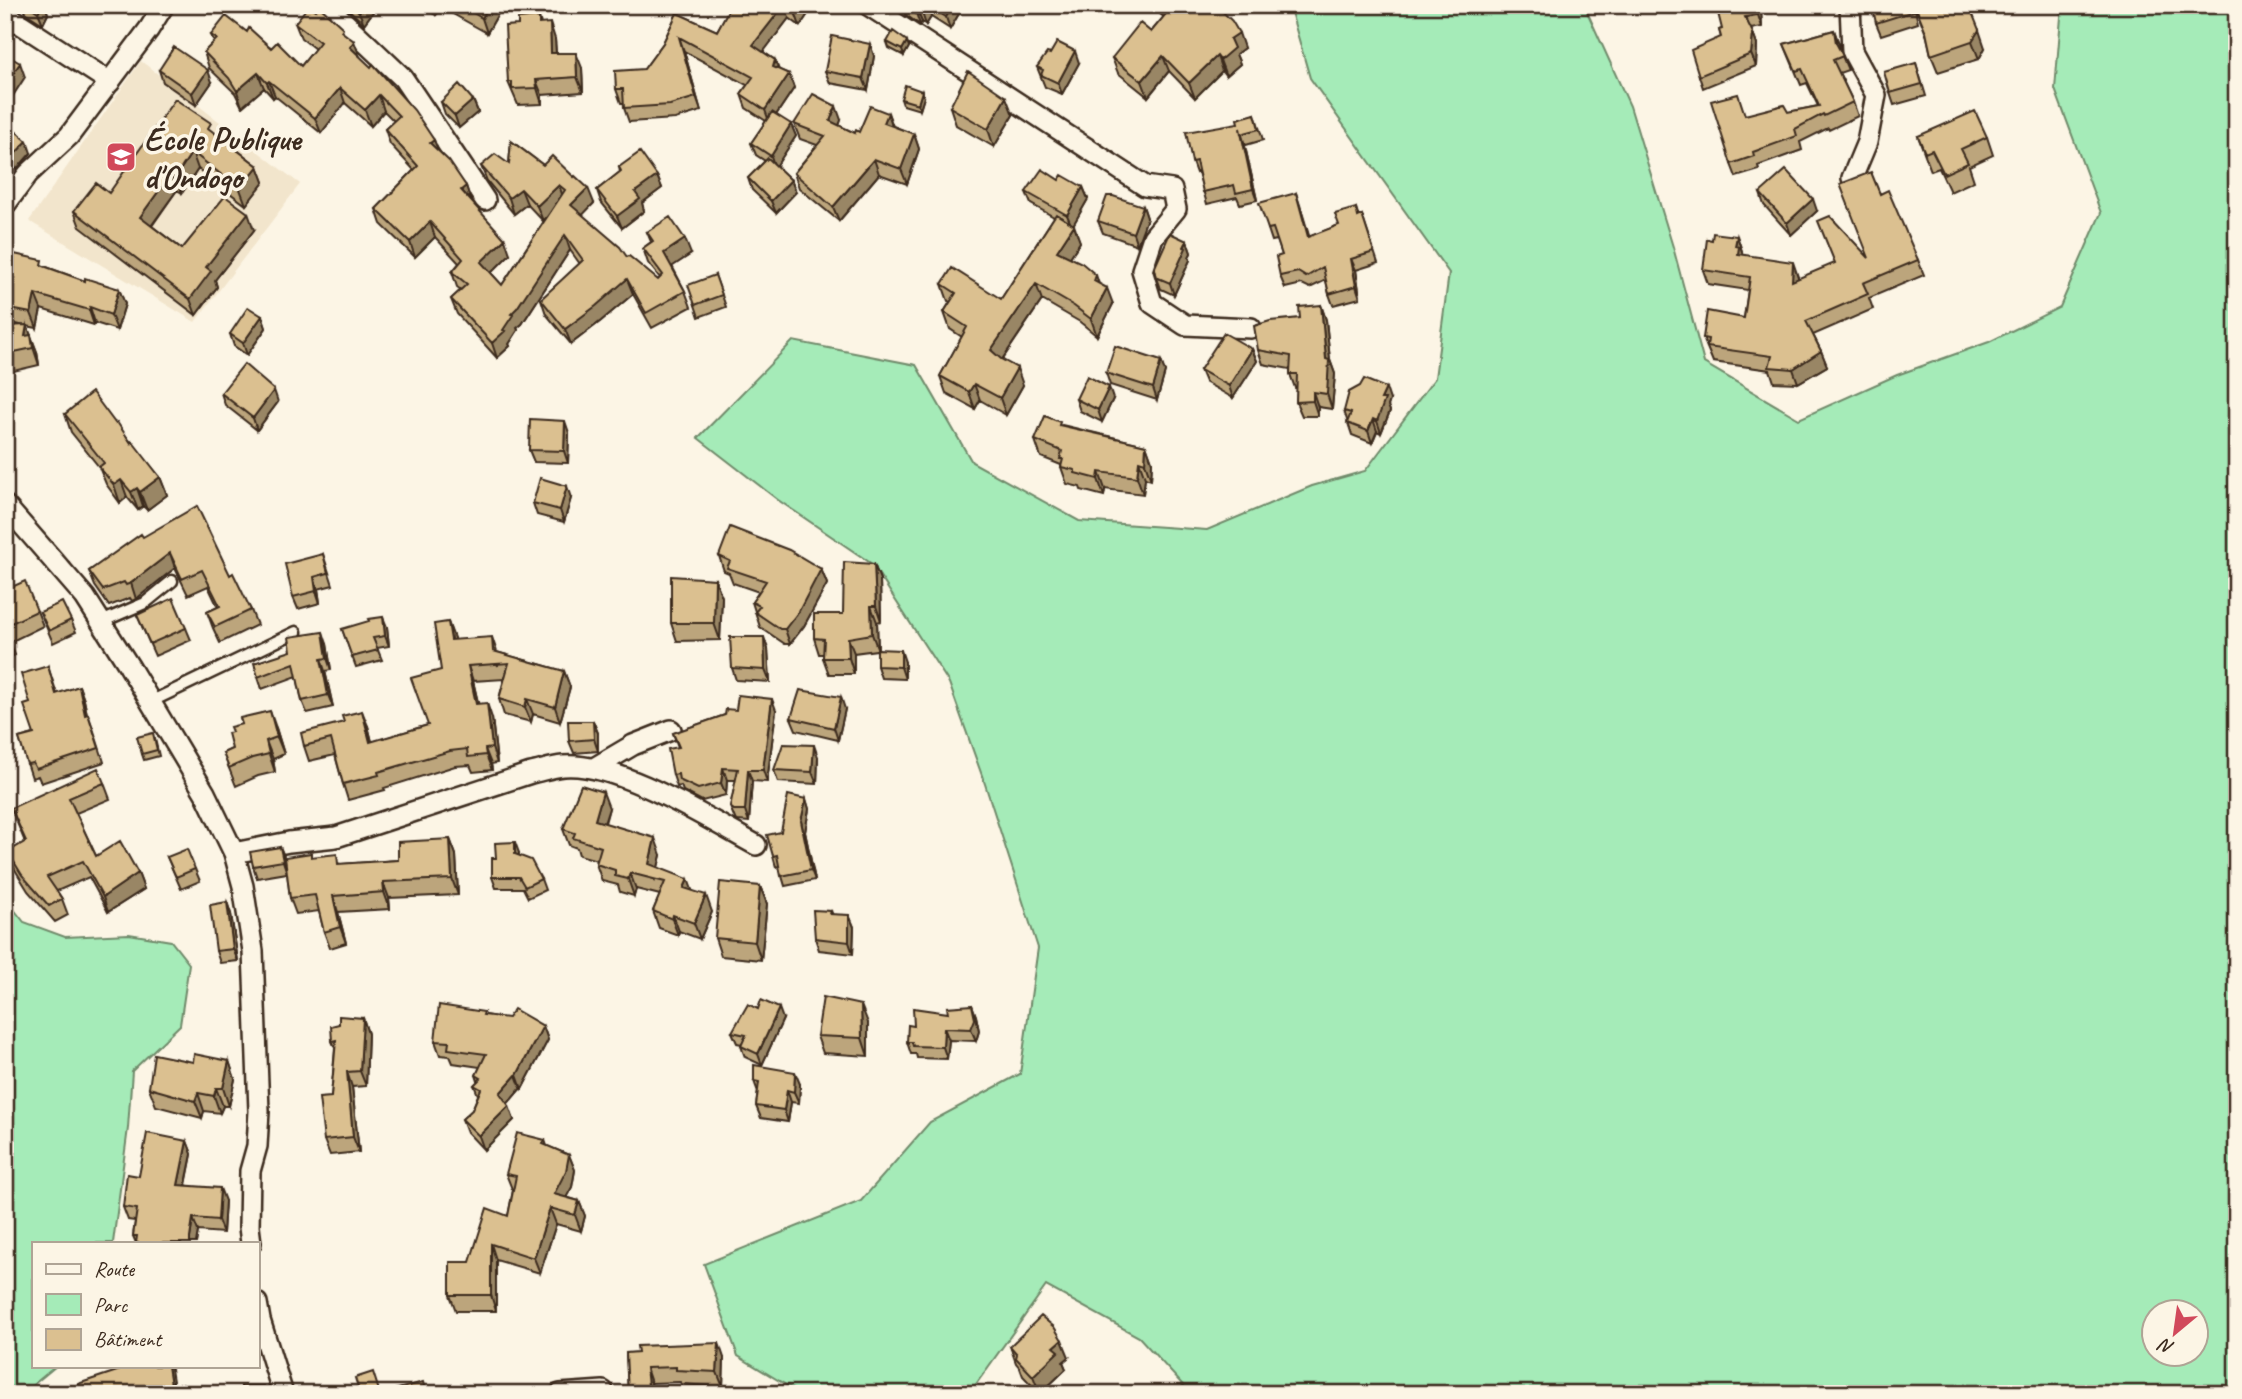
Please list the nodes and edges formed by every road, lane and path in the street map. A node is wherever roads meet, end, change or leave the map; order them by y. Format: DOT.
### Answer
graph roads {
  1 [pos="163,5"];
  2 [pos="326,5"];
  3 [pos="868,5"];
  4 [pos="1850,5"];
  5 [pos="5,14"];
  6 [pos="110,82"];
  7 [pos="1852,178"];
  8 [pos="485,200"];
  9 [pos="5,205"];
  10 [pos="1251,328"];
  11 [pos="5,505"];
  12 [pos="172,581"];
  13 [pos="101,622"];
  14 [pos="296,632"];
  15 [pos="150,702"];
  16 [pos="671,730"];
  17 [pos="594,768"];
  18 [pos="756,845"];
  19 [pos="234,853"];
  20 [pos="251,1242"];
  21 [pos="259,1314"];
  22 [pos="603,1391"];
  23 [pos="283,1394"];
  24 [pos="560,1394"];
  1 -- 6 [label="street"];
  2 -- 8 [label="street"];
  3 -- 10 [label="street"];
  4 -- 7 [label="street"];
  5 -- 6 [label="street"];
  6 -- 9 [label="street"];
  11 -- 13 [label="street"];
  12 -- 13 [label="lane"];
  13 -- 15 [label="street"];
  14 -- 15 [label="lane"];
  15 -- 19 [label="street"];
  16 -- 17 [label="street"];
  17 -- 18 [label="street"];
  17 -- 19 [label="street"];
  19 -- 20 [label="street"];
  21 -- 23 [label="street"];
  22 -- 24 [label="street"];
}
